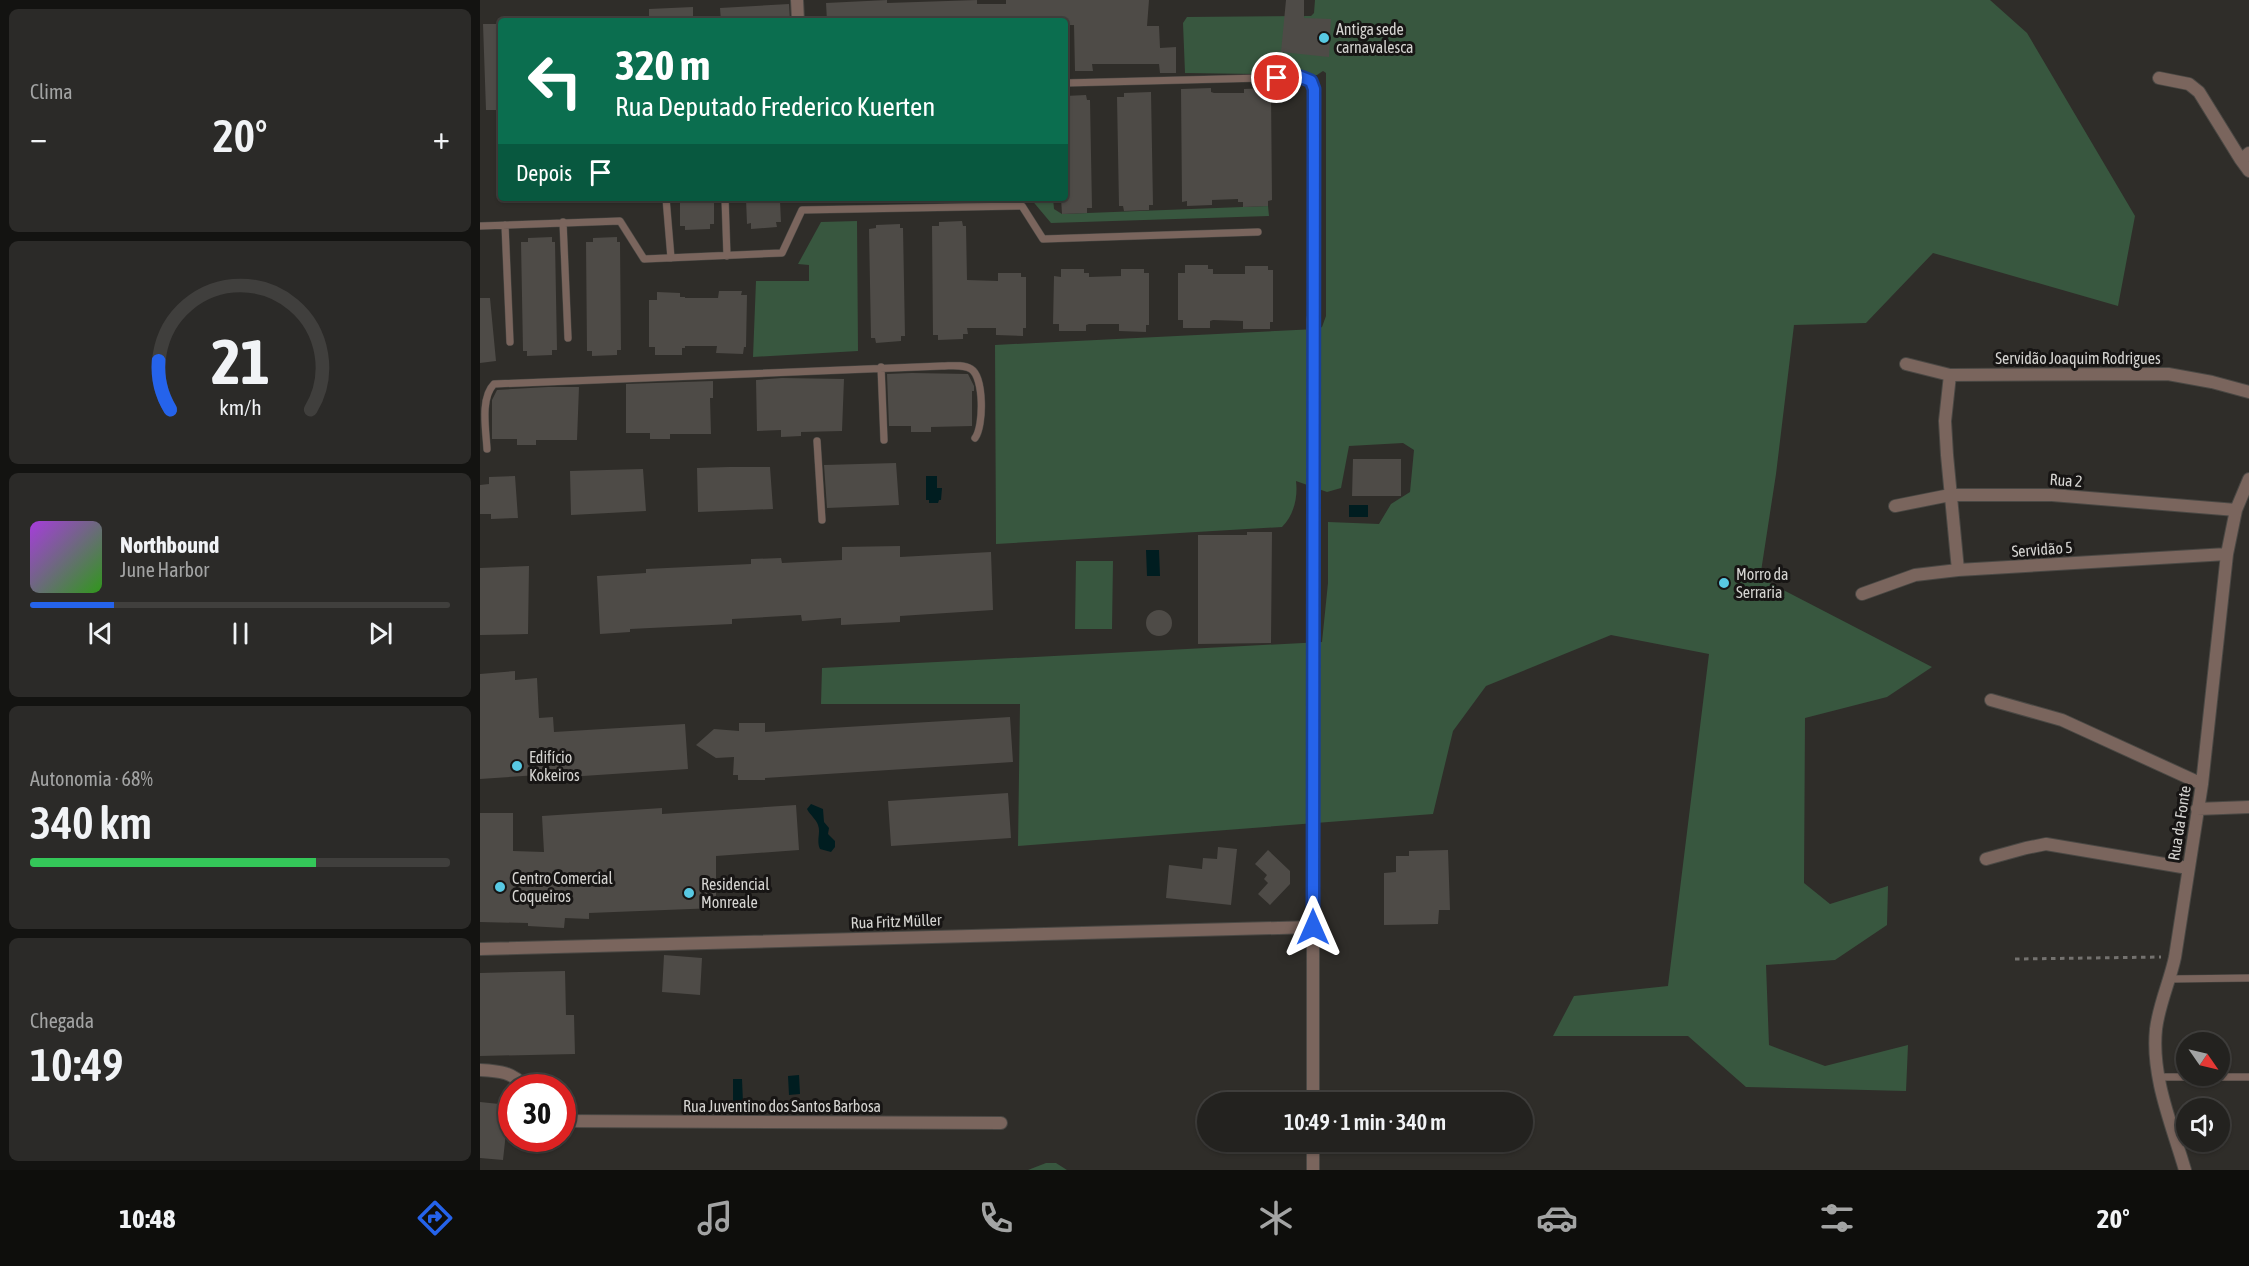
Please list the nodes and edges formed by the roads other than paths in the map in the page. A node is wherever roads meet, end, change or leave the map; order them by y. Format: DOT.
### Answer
graph roads {
  1 [pos="797,0"];
  2 [pos="798,18"];
  3 [pos="2159,78"];
  4 [pos="1068,83"];
  5 [pos="2245,157"];
  6 [pos="2249,171"];
  7 [pos="666,201"];
  8 [pos="725,201"];
  9 [pos="563,222"];
  10 [pos="505,225"];
  11 [pos="480,226"];
  12 [pos="1258,232"];
  13 [pos="728,256"];
  14 [pos="671,258"];
  15 [pos="1313,319"];
  16 [pos="568,338"];
  17 [pos="510,342"];
  18 [pos="1906,364"];
  19 [pos="881,367"];
  20 [pos="1950,375"];
  21 [pos="2249,392"];
  22 [pos="975,438"];
  23 [pos="884,440"];
  24 [pos="817,441"];
  25 [pos="486,449"];
  26 [pos="2249,479"];
  27 [pos="1950,495"];
  28 [pos="1895,506"];
  29 [pos="2236,510"];
  30 [pos="822,520"];
  31 [pos="2227,554"];
  32 [pos="1958,570"];
  33 [pos="1862,594"];
  34 [pos="1991,700"];
  35 [pos="2202,784"];
  36 [pos="2249,807"];
  37 [pos="2197,809"];
  38 [pos="1986,859"];
  39 [pos="2188,868"];
  40 [pos="1313,927"];
  41 [pos="480,949"];
  42 [pos="2249,978"];
  43 [pos="2170,979"];
  44 [pos="480,1070"];
  45 [pos="510,1074"];
  46 [pos="2158,1077"];
  47 [pos="2249,1077"];
  48 [pos="1313,1092"];
  49 [pos="576,1121"];
  50 [pos="1001,1123"];
  51 [pos="1313,1152"];
  52 [pos="1313,1170"];
  53 [pos="2185,1170"];
  1 -- 2 [label="street"];
  3 -- 5 [label="street"];
  4 -- 15 [label="lane"];
  5 -- 6 [label="street"];
  7 -- 14 [label="lane"];
  8 -- 13 [label="lane"];
  9 -- 10 [label="lane"];
  9 -- 14 [label="lane"];
  9 -- 16 [label="lane"];
  10 -- 11 [label="lane"];
  10 -- 17 [label="lane"];
  12 -- 13 [label="lane"];
  13 -- 14 [label="lane"];
  15 -- 40 [label="street"];
  18 -- 20 [label="street, Servidão Joaquim Rodrigues"];
  19 -- 22 [label="lane"];
  19 -- 23 [label="lane"];
  19 -- 25 [label="lane"];
  20 -- 21 [label="street, Servidão Joaquim Rodrigues"];
  20 -- 27 [label="street"];
  24 -- 30 [label="lane"];
  26 -- 29 [label="street, Rua da Fonte"];
  27 -- 28 [label="street, Rua 2"];
  27 -- 29 [label="street, Rua 2"];
  27 -- 32 [label="street"];
  29 -- 31 [label="street, Rua da Fonte"];
  31 -- 32 [label="street, Servidão 5"];
  31 -- 35 [label="street, Rua da Fonte"];
  32 -- 33 [label="street, Servidão 5"];
  34 -- 35 [label="street"];
  35 -- 37 [label="street, Rua da Fonte"];
  36 -- 37 [label="street"];
  37 -- 39 [label="street, Rua da Fonte"];
  38 -- 39 [label="street"];
  39 -- 43 [label="street, Rua da Fonte"];
  40 -- 41 [label="street, Rua Fritz Müller"];
  40 -- 48 [label="street"];
  42 -- 43 [label="lane"];
  43 -- 46 [label="street, Rua da Fonte"];
  44 -- 45 [label="street"];
  46 -- 47 [label="lane"];
  46 -- 53 [label="street, Rua da Fonte"];
  49 -- 50 [label="street, Rua Juventino dos Santos Barbosa"];
  51 -- 52 [label="street"];
}
